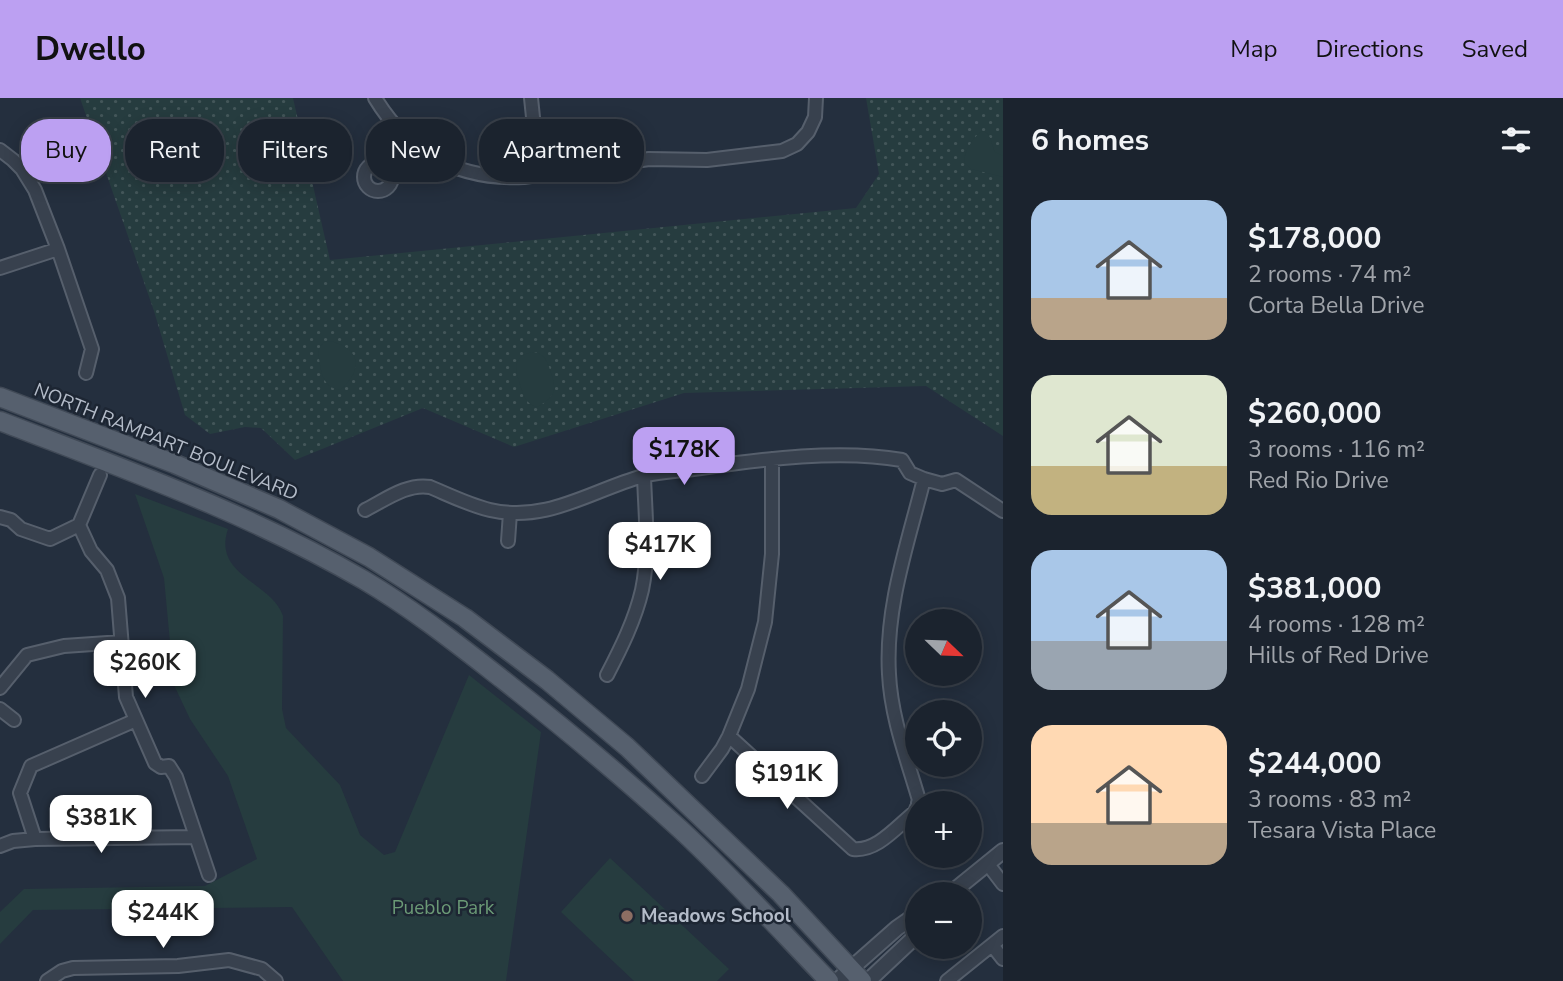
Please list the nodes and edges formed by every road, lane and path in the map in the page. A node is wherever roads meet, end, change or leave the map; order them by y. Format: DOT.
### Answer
graph roads {
  1 [pos="375,98"];
  2 [pos="531,98"];
  3 [pos="816,98"];
  4 [pos="390,119"];
  5 [pos="533,119"];
  6 [pos="0,150"];
  7 [pos="644,160"];
  8 [pos="58,248"];
  9 [pos="0,268"];
  10 [pos="86,373"];
  11 [pos="0,397"];
  12 [pos="0,421"];
  13 [pos="772,459"];
  14 [pos="100,475"];
  15 [pos="644,475"];
  16 [pos="924,479"];
  17 [pos="365,510"];
  18 [pos="1003,511"];
  19 [pos="510,513"];
  20 [pos="0,517"];
  21 [pos="79,525"];
  22 [pos="508,541"];
  23 [pos="415,585"];
  24 [pos="402,604"];
  25 [pos="122,642"];
  26 [pos="607,675"];
  27 [pos="0,689"];
  28 [pos="0,709"];
  29 [pos="14,720"];
  30 [pos="136,720"];
  31 [pos="729,736"];
  32 [pos="702,776"];
  33 [pos="916,791"];
  34 [pos="905,820"];
  35 [pos="197,837"];
  36 [pos="35,839"];
  37 [pos="0,846"];
  38 [pos="1003,851"];
  39 [pos="987,863"];
  40 [pos="209,875"];
  41 [pos="964,882"];
  42 [pos="1003,884"];
  43 [pos="905,922"];
  44 [pos="1003,936"];
  45 [pos="992,945"];
  46 [pos="905,946"];
  47 [pos="1003,959"];
  48 [pos="178,966"];
  49 [pos="850,977"];
  50 [pos="276,980"];
  51 [pos="47,981"];
  52 [pos="178,981"];
  53 [pos="829,981"];
  54 [pos="868,981"];
  55 [pos="947,981"];
  1 -- 4 [label="street"];
  2 -- 5 [label="street"];
  3 -- 7 [label="street"];
  6 -- 8 [label="street"];
  8 -- 9 [label="street"];
  8 -- 10 [label="street"];
  11 -- 23 [label="main road, NORTH RAMPART BOULEVARD"];
  12 -- 24 [label="main road, NORTH RAMPART BOULEVARD"];
  13 -- 15 [label="street"];
  13 -- 16 [label="street"];
  13 -- 31 [label="street"];
  14 -- 21 [label="street"];
  15 -- 19 [label="street"];
  15 -- 26 [label="street"];
  16 -- 18 [label="street"];
  16 -- 33 [label="street"];
  17 -- 19 [label="street"];
  19 -- 22 [label="street"];
  20 -- 21 [label="street"];
  21 -- 25 [label="street"];
  23 -- 24 [label="main road"];
  23 -- 49 [label="main road, NORTH RAMPART BOULEVARD"];
  24 -- 53 [label="main road, NORTH RAMPART BOULEVARD"];
  25 -- 27 [label="street"];
  25 -- 30 [label="street"];
  28 -- 29 [label="street"];
  30 -- 35 [label="street"];
  30 -- 36 [label="street"];
  31 -- 32 [label="street"];
  31 -- 34 [label="street"];
  35 -- 36 [label="street"];
  35 -- 40 [label="street"];
  36 -- 37 [label="street"];
  38 -- 39 [label="street"];
  39 -- 41 [label="street"];
  39 -- 42 [label="street"];
  43 -- 49 [label="street"];
  44 -- 45 [label="street"];
  45 -- 47 [label="street"];
  45 -- 55 [label="street"];
  46 -- 54 [label="street"];
  48 -- 50 [label="street"];
  48 -- 51 [label="street"];
  48 -- 52 [label="street"];
}
